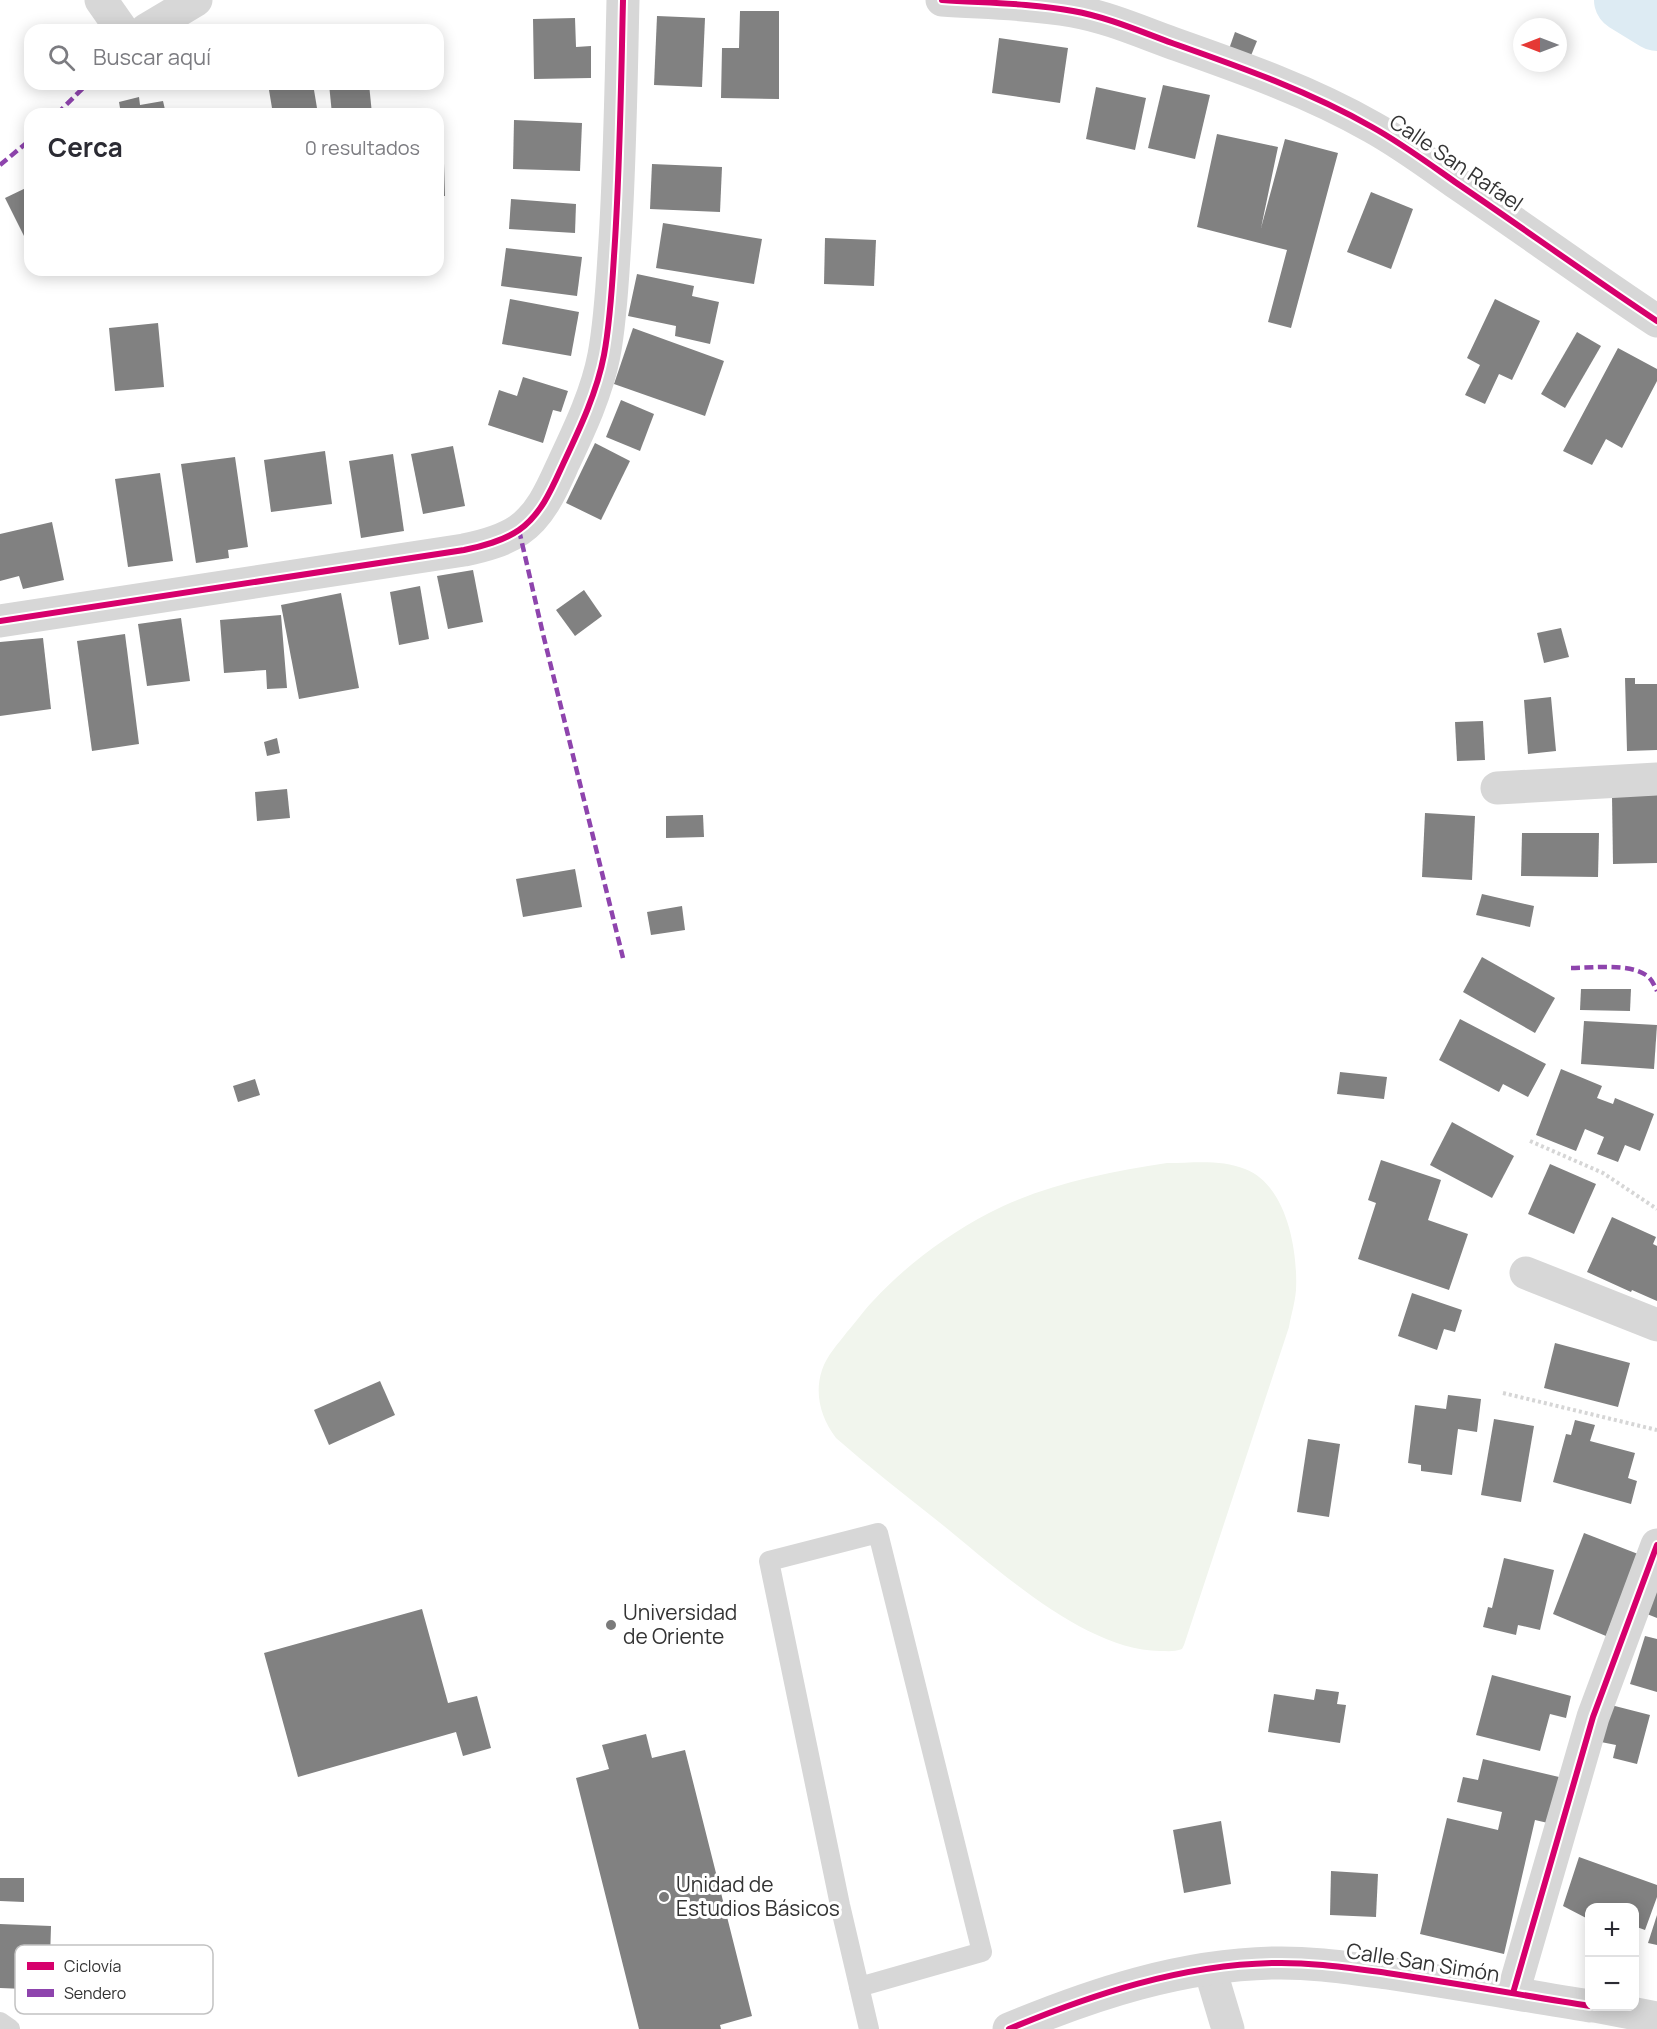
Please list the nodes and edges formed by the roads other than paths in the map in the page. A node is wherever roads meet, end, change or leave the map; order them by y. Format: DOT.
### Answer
graph roads {
  1 [pos="101,0"];
  2 [pos="196,0"];
  3 [pos="623,0"];
  4 [pos="942,0"];
  5 [pos="118,24"];
  6 [pos="156,24"];
  7 [pos="1657,321"];
  8 [pos="0,621"];
  9 [pos="1657,779"];
  10 [pos="1497,788"];
  11 [pos="1526,1273"];
  12 [pos="1657,1325"];
  13 [pos="1657,1545"];
  14 [pos="1210,1969"];
  15 [pos="859,1987"];
  16 [pos="1513,1993"];
  17 [pos="1585,2005"];
  18 [pos="1618,2011"];
  19 [pos="1657,2018"];
  20 [pos="0,2022"];
  21 [pos="10,2029"];
  22 [pos="869,2029"];
  23 [pos="1009,2029"];
  24 [pos="1228,2029"];
  1 -- 5 [label="street"];
  2 -- 6 [label="street"];
  3 -- 8 [label="street"];
  4 -- 7 [label="street, Calle San Rafael"];
  9 -- 10 [label="street"];
  11 -- 12 [label="street"];
  13 -- 16 [label="street"];
  14 -- 16 [label="street, Calle San Simón"];
  14 -- 23 [label="street, Calle San Simón"];
  14 -- 24 [label="street"];
  15 -- 15 [label="lane"];
  15 -- 22 [label="lane"];
  16 -- 17 [label="street, Calle San Simón"];
  18 -- 19 [label="street"];
  20 -- 21 [label="lane"];
}
